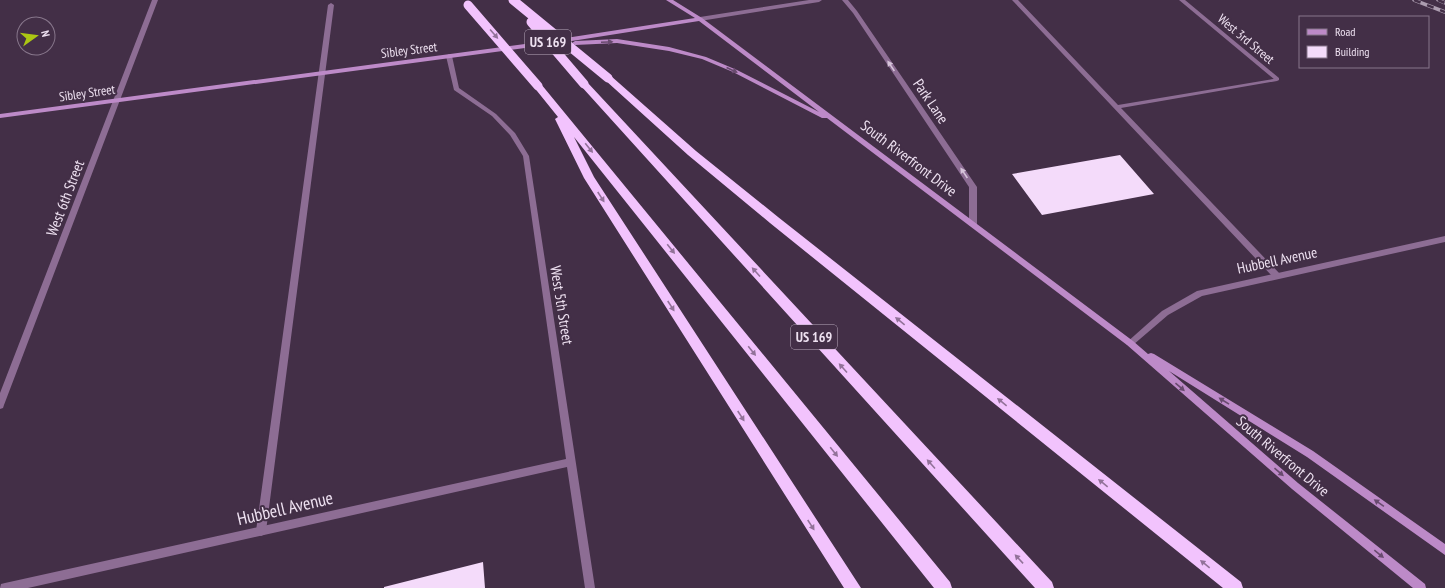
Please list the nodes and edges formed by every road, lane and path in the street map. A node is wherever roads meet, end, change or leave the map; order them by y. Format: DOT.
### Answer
graph roads {
  1 [pos="155,0"];
  2 [pos="513,0"];
  3 [pos="669,0"];
  4 [pos="819,0"];
  5 [pos="845,0"];
  6 [pos="1015,0"];
  7 [pos="1182,0"];
  8 [pos="466,2"];
  9 [pos="331,5"];
  10 [pos="700,19"];
  11 [pos="540,44"];
  12 [pos="449,56"];
  13 [pos="323,72"];
  14 [pos="118,100"];
  15 [pos="551,100"];
  16 [pos="1116,107"];
  17 [pos="0,116"];
  18 [pos="843,127"];
  19 [pos="973,224"];
  20 [pos="1445,239"];
  21 [pos="1277,276"];
  22 [pos="1130,343"];
  23 [pos="0,405"];
  24 [pos="572,462"];
  25 [pos="261,531"];
  26 [pos="1445,550"];
  27 [pos="5,588"];
  28 [pos="590,588"];
  29 [pos="853,588"];
  30 [pos="944,588"];
  31 [pos="1046,588"];
  32 [pos="1235,588"];
  33 [pos="1421,588"];
  1 -- 14 [label="street, West 6th Street"];
  31 -- 2 [label="highway, US 169, one-way, bridge"];
  32 -- 2 [label="highway, one-way, bridge"];
  3 -- 10 [label="main road, South Riverfront Drive"];
  4 -- 10 [label="street, Sibley Street"];
  19 -- 5 [label="street, Park Lane, one-way"];
  6 -- 16 [label="street"];
  7 -- 16 [label="street, West 3rd Street"];
  8 -- 15 [label="highway, US 169, one-way, bridge"];
  9 -- 13 [label="street"];
  10 -- 11 [label="main road, Sibley Street"];
  10 -- 18 [label="main road, South Riverfront Drive"];
  11 -- 12 [label="main road, Sibley Street"];
  11 -- 18 [label="main road, one-way"];
  12 -- 13 [label="main road, Sibley Street"];
  12 -- 24 [label="street, West 5th Street"];
  13 -- 14 [label="main road, Sibley Street"];
  13 -- 25 [label="street"];
  14 -- 17 [label="main road, Sibley Street"];
  14 -- 23 [label="street, West 6th Street"];
  15 -- 29 [label="highway, one-way"];
  15 -- 30 [label="highway, US 169, one-way"];
  16 -- 21 [label="street"];
  18 -- 19 [label="main road, South Riverfront Drive"];
  19 -- 22 [label="main road, South Riverfront Drive"];
  20 -- 21 [label="street, Hubbell Avenue"];
  21 -- 22 [label="street, Hubbell Avenue"];
  26 -- 22 [label="main road, South Riverfront Drive, one-way"];
  22 -- 33 [label="main road, South Riverfront Drive, one-way"];
  24 -- 25 [label="street, Hubbell Avenue"];
  24 -- 28 [label="street, West 5th Street"];
  25 -- 27 [label="street, Hubbell Avenue"];
}
